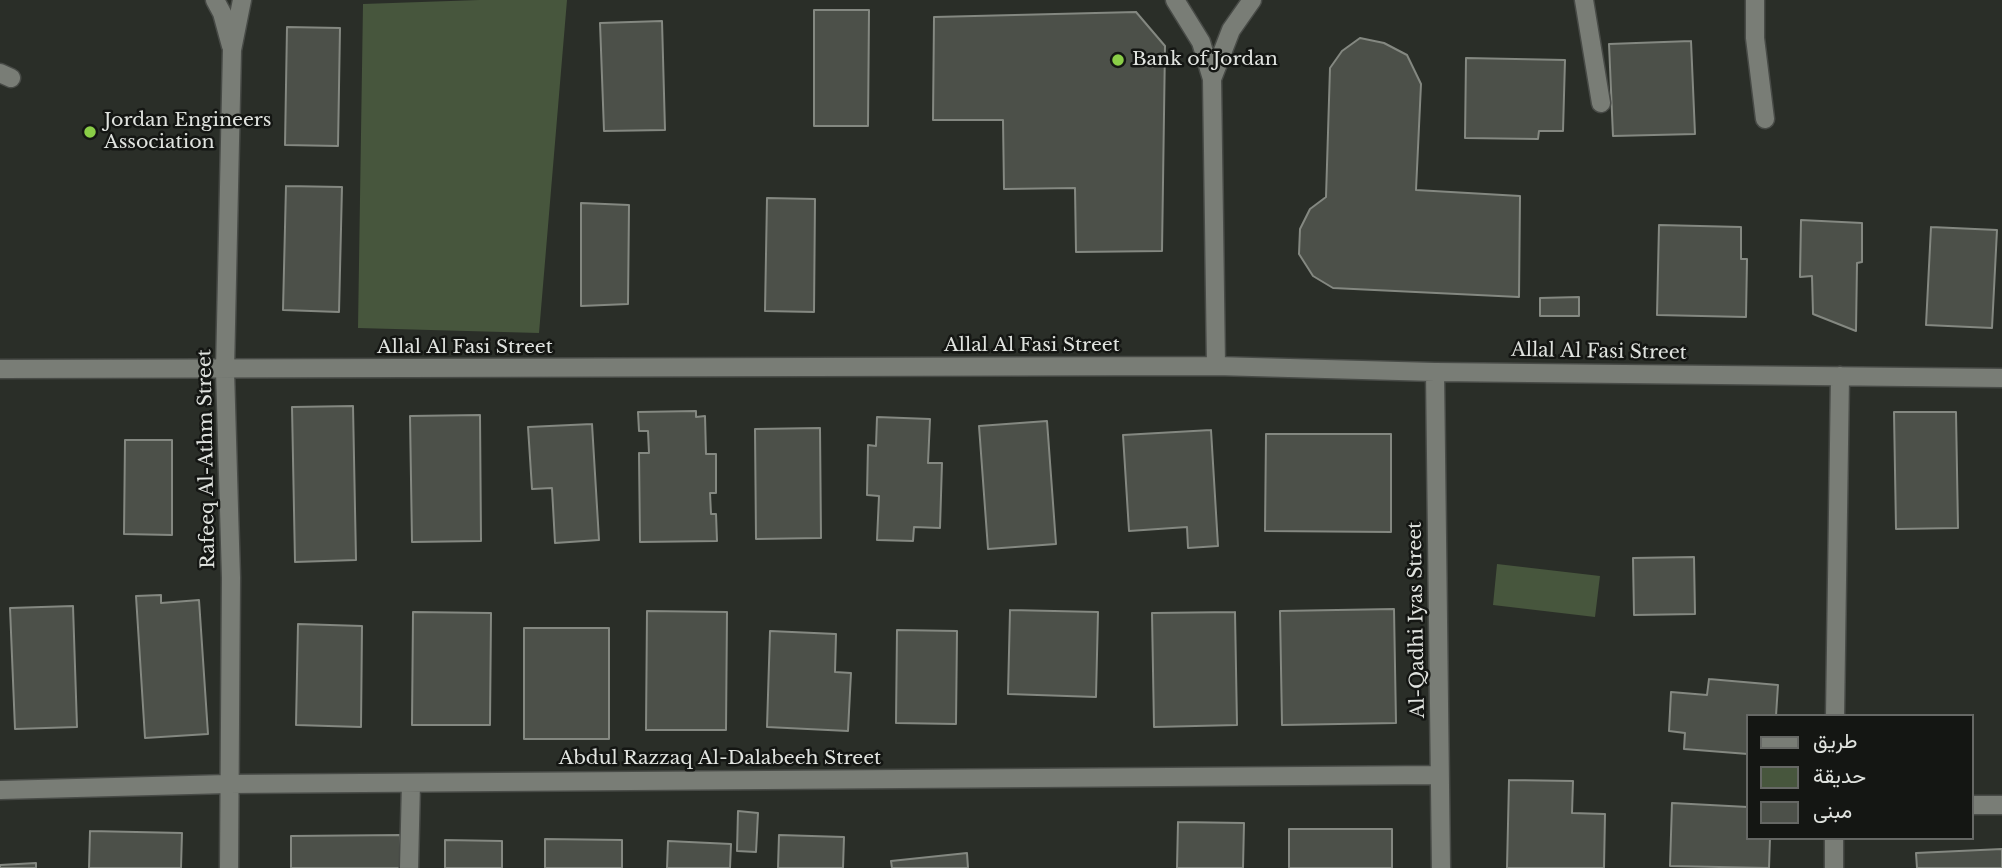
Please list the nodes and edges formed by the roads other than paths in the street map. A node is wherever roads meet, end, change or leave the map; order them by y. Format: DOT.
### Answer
graph roads {
  1 [pos="215,0"];
  2 [pos="242,0"];
  3 [pos="1175,0"];
  4 [pos="1252,0"];
  5 [pos="1584,0"];
  6 [pos="1755,0"];
  7 [pos="232,50"];
  8 [pos="1212,79"];
  9 [pos="1601,103"];
  10 [pos="1765,119"];
  11 [pos="1216,366"];
  12 [pos="0,369"];
  13 [pos="225,370"];
  14 [pos="1435,372"];
  15 [pos="1840,376"];
  16 [pos="2002,378"];
  17 [pos="1835,714"];
  18 [pos="1439,775"];
  19 [pos="411,783"];
  20 [pos="228,784"];
  21 [pos="0,790"];
  22 [pos="1974,805"];
  23 [pos="2002,805"];
  24 [pos="1834,840"];
  25 [pos="229,868"];
  26 [pos="409,868"];
  27 [pos="1441,868"];
  28 [pos="1834,868"];
  1 -- 7 [label="street, Rafeeq Al-Athm Street"];
  2 -- 7 [label="street, Rafeeq Al-Athm Street"];
  3 -- 8 [label="street"];
  4 -- 8 [label="street"];
  5 -- 9 [label="street"];
  6 -- 10 [label="street"];
  7 -- 13 [label="street, Rafeeq Al-Athm Street"];
  8 -- 11 [label="street"];
  11 -- 13 [label="street, Allal Al Fasi Street"];
  11 -- 14 [label="street, Allal Al Fasi Street"];
  12 -- 13 [label="street, Allal Al Fasi Street"];
  13 -- 20 [label="street, Rafeeq Al-Athm Street"];
  14 -- 15 [label="street, Allal Al Fasi Street"];
  14 -- 18 [label="street, Al-Qadhi Iyas Street"];
  15 -- 16 [label="street, Allal Al Fasi Street"];
  15 -- 17 [label="street"];
  18 -- 19 [label="street, Abdul Razzaq Al-Dalabeeh Street"];
  18 -- 27 [label="street, Al-Qadhi Iyas Street"];
  19 -- 20 [label="street, Abdul Razzaq Al-Dalabeeh Street"];
  19 -- 26 [label="street"];
  20 -- 21 [label="street, Abdul Razzaq Al-Dalabeeh Street"];
  20 -- 25 [label="street, Rafeeq Al-Athm Street"];
  22 -- 23 [label="street"];
  24 -- 28 [label="street"];
}
